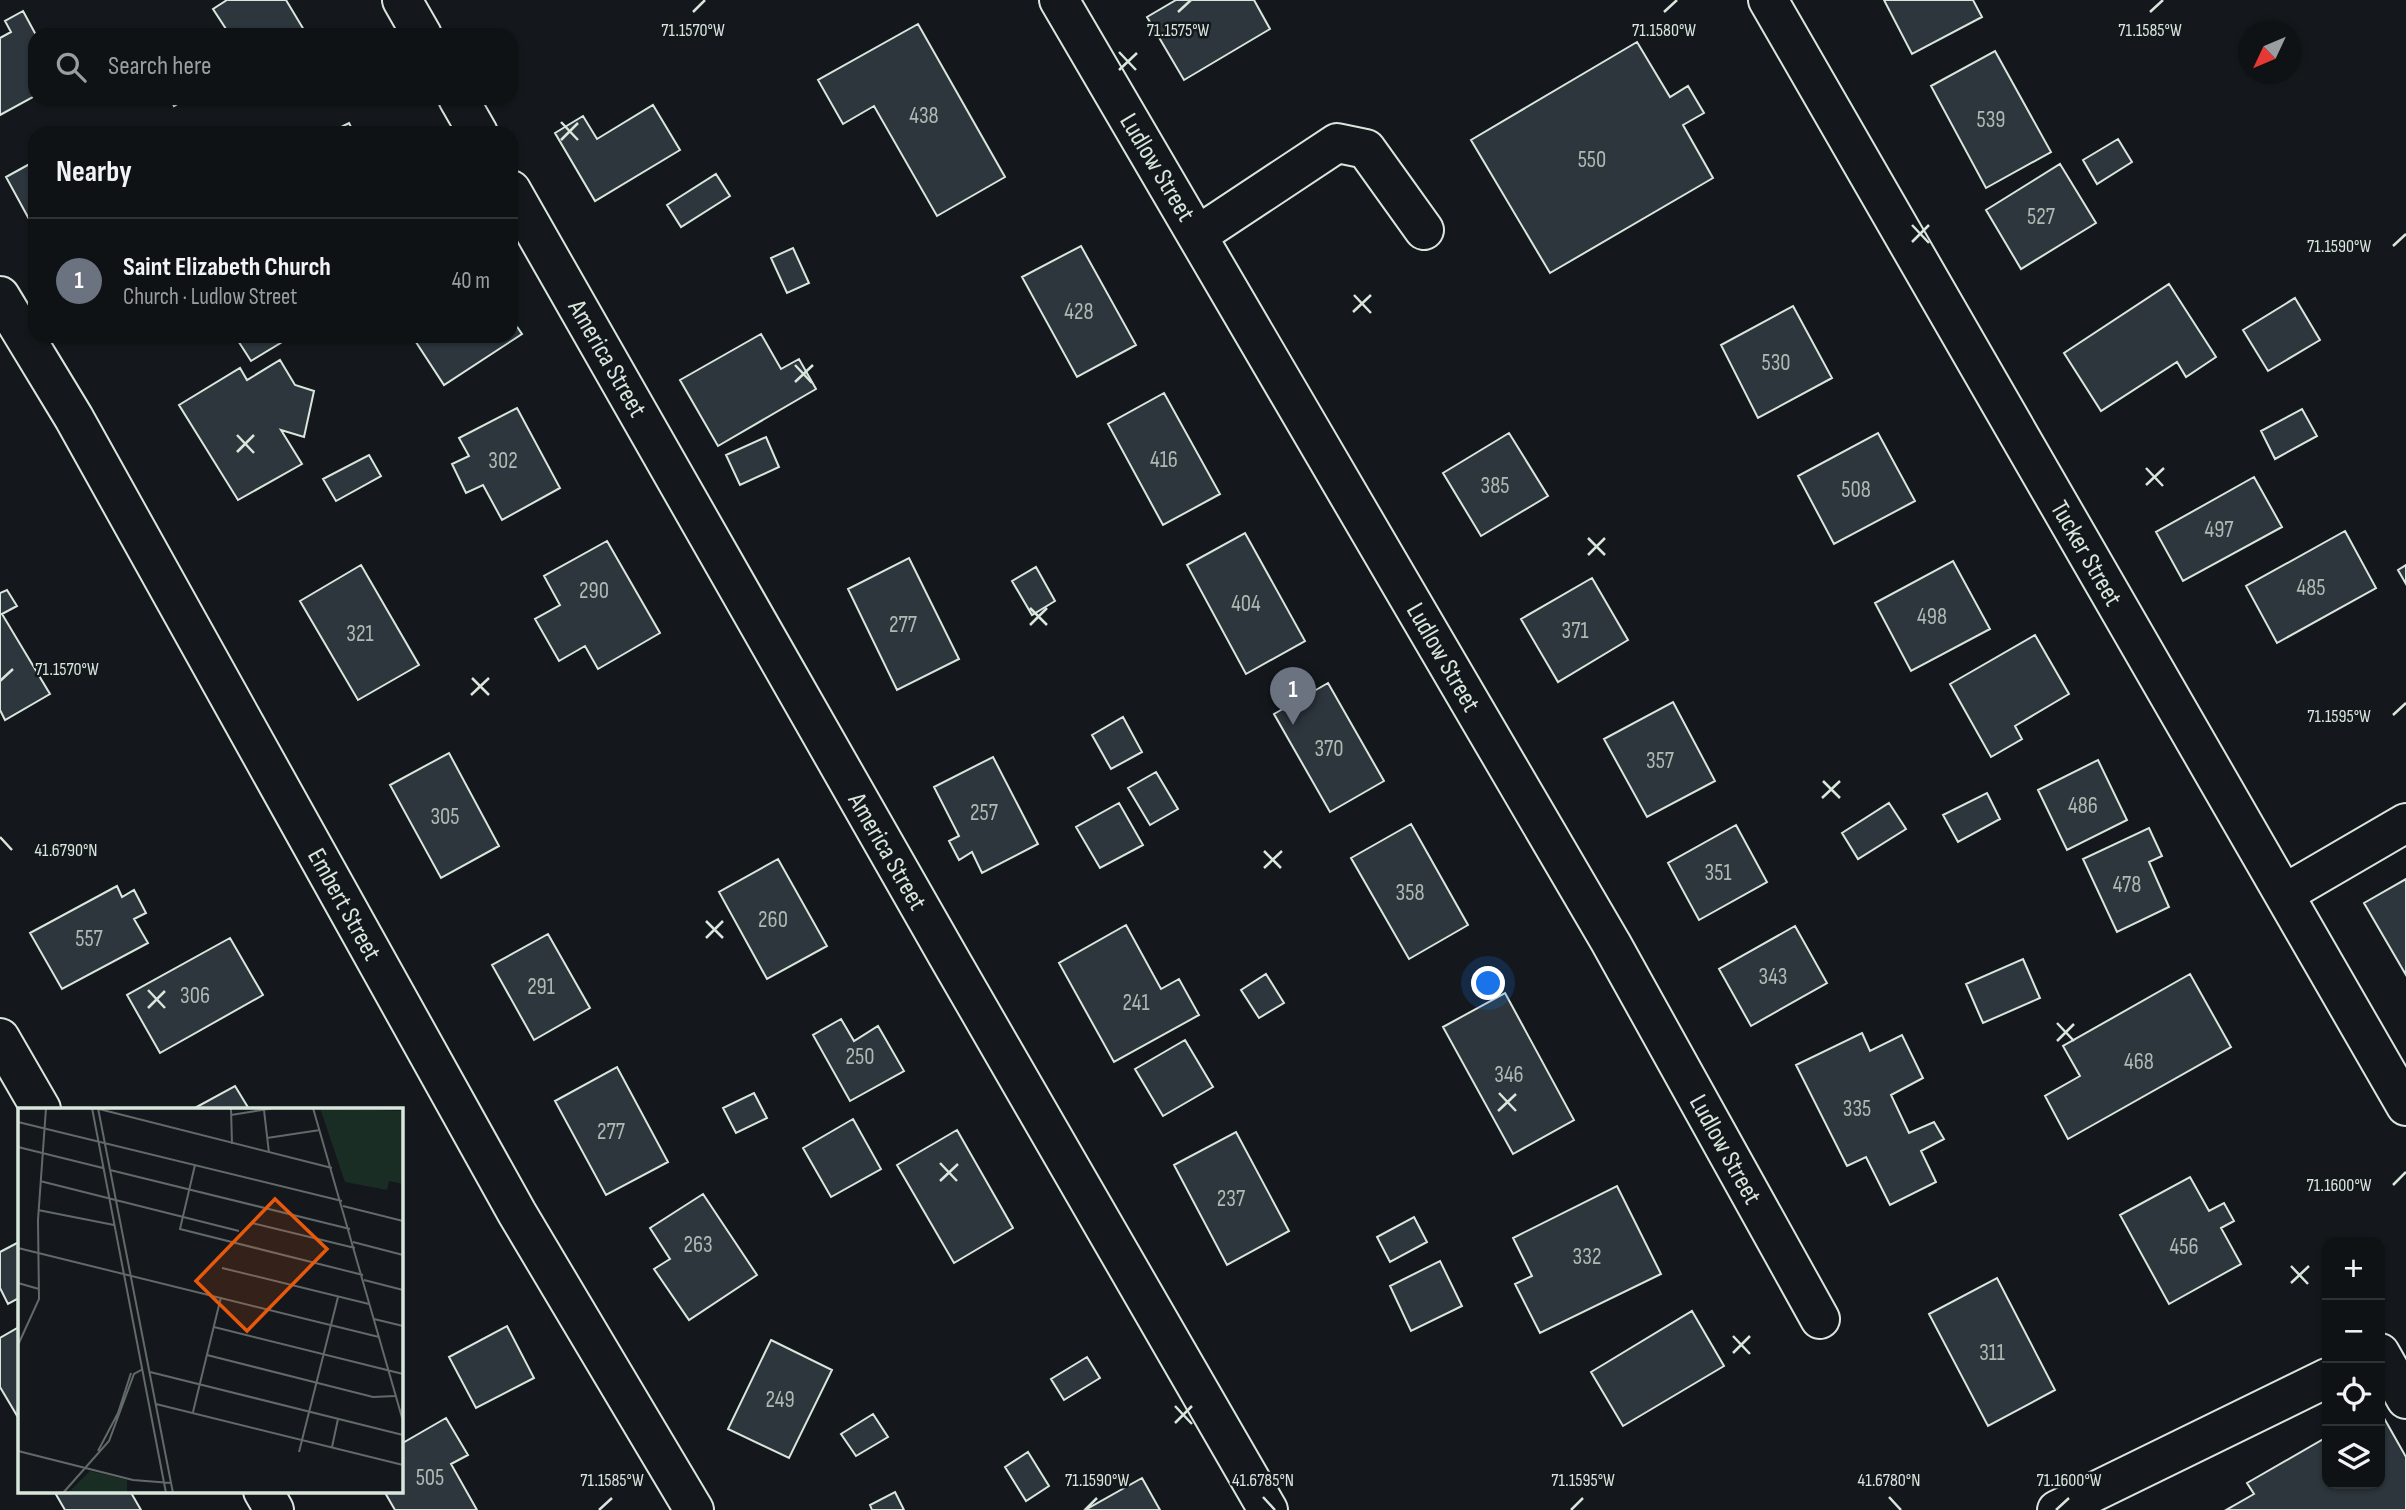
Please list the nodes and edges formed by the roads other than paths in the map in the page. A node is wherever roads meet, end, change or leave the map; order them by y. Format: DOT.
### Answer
graph roads {
  1 [pos="402,0"];
  2 [pos="1059,0"];
  3 [pos="1768,0"];
  4 [pos="418,28"];
  5 [pos="462,105"];
  6 [pos="474,126"];
  7 [pos="518,202"];
  8 [pos="1424,230"];
  9 [pos="1198,235"];
  10 [pos="0,296"];
  11 [pos="28,342"];
  12 [pos="28,343"];
  13 [pos="2406,823"];
  14 [pos="2284,894"];
  15 [pos="0,1038"];
  16 [pos="2406,1106"];
  17 [pos="40,1108"];
  18 [pos="1820,1319"];
  19 [pos="2406,1336"];
  20 [pos="2385,1349"];
  21 [pos="2385,1361"];
  22 [pos="2322,1380"];
  23 [pos="2406,1399"];
  24 [pos="264,1492"];
  25 [pos="274,1510"];
  26 [pos="694,1510"];
  27 [pos="1268,1510"];
  28 [pos="2057,1510"];
  1 -- 4 [label="street"];
  2 -- 9 [label="street, Ludlow Street"];
  3 -- 14 [label="street, Tucker Street"];
  5 -- 6 [label="street"];
  7 -- 27 [label="street, America Street"];
  8 -- 9 [label="street"];
  9 -- 18 [label="street, Ludlow Street"];
  10 -- 11 [label="street, Embert Street"];
  12 -- 26 [label="street, Embert Street"];
  13 -- 14 [label="street"];
  14 -- 16 [label="street, Tucker Street"];
  15 -- 17 [label="street"];
  19 -- 20 [label="street"];
  21 -- 23 [label="street"];
  22 -- 28 [label="street"];
  24 -- 25 [label="street"];
}
